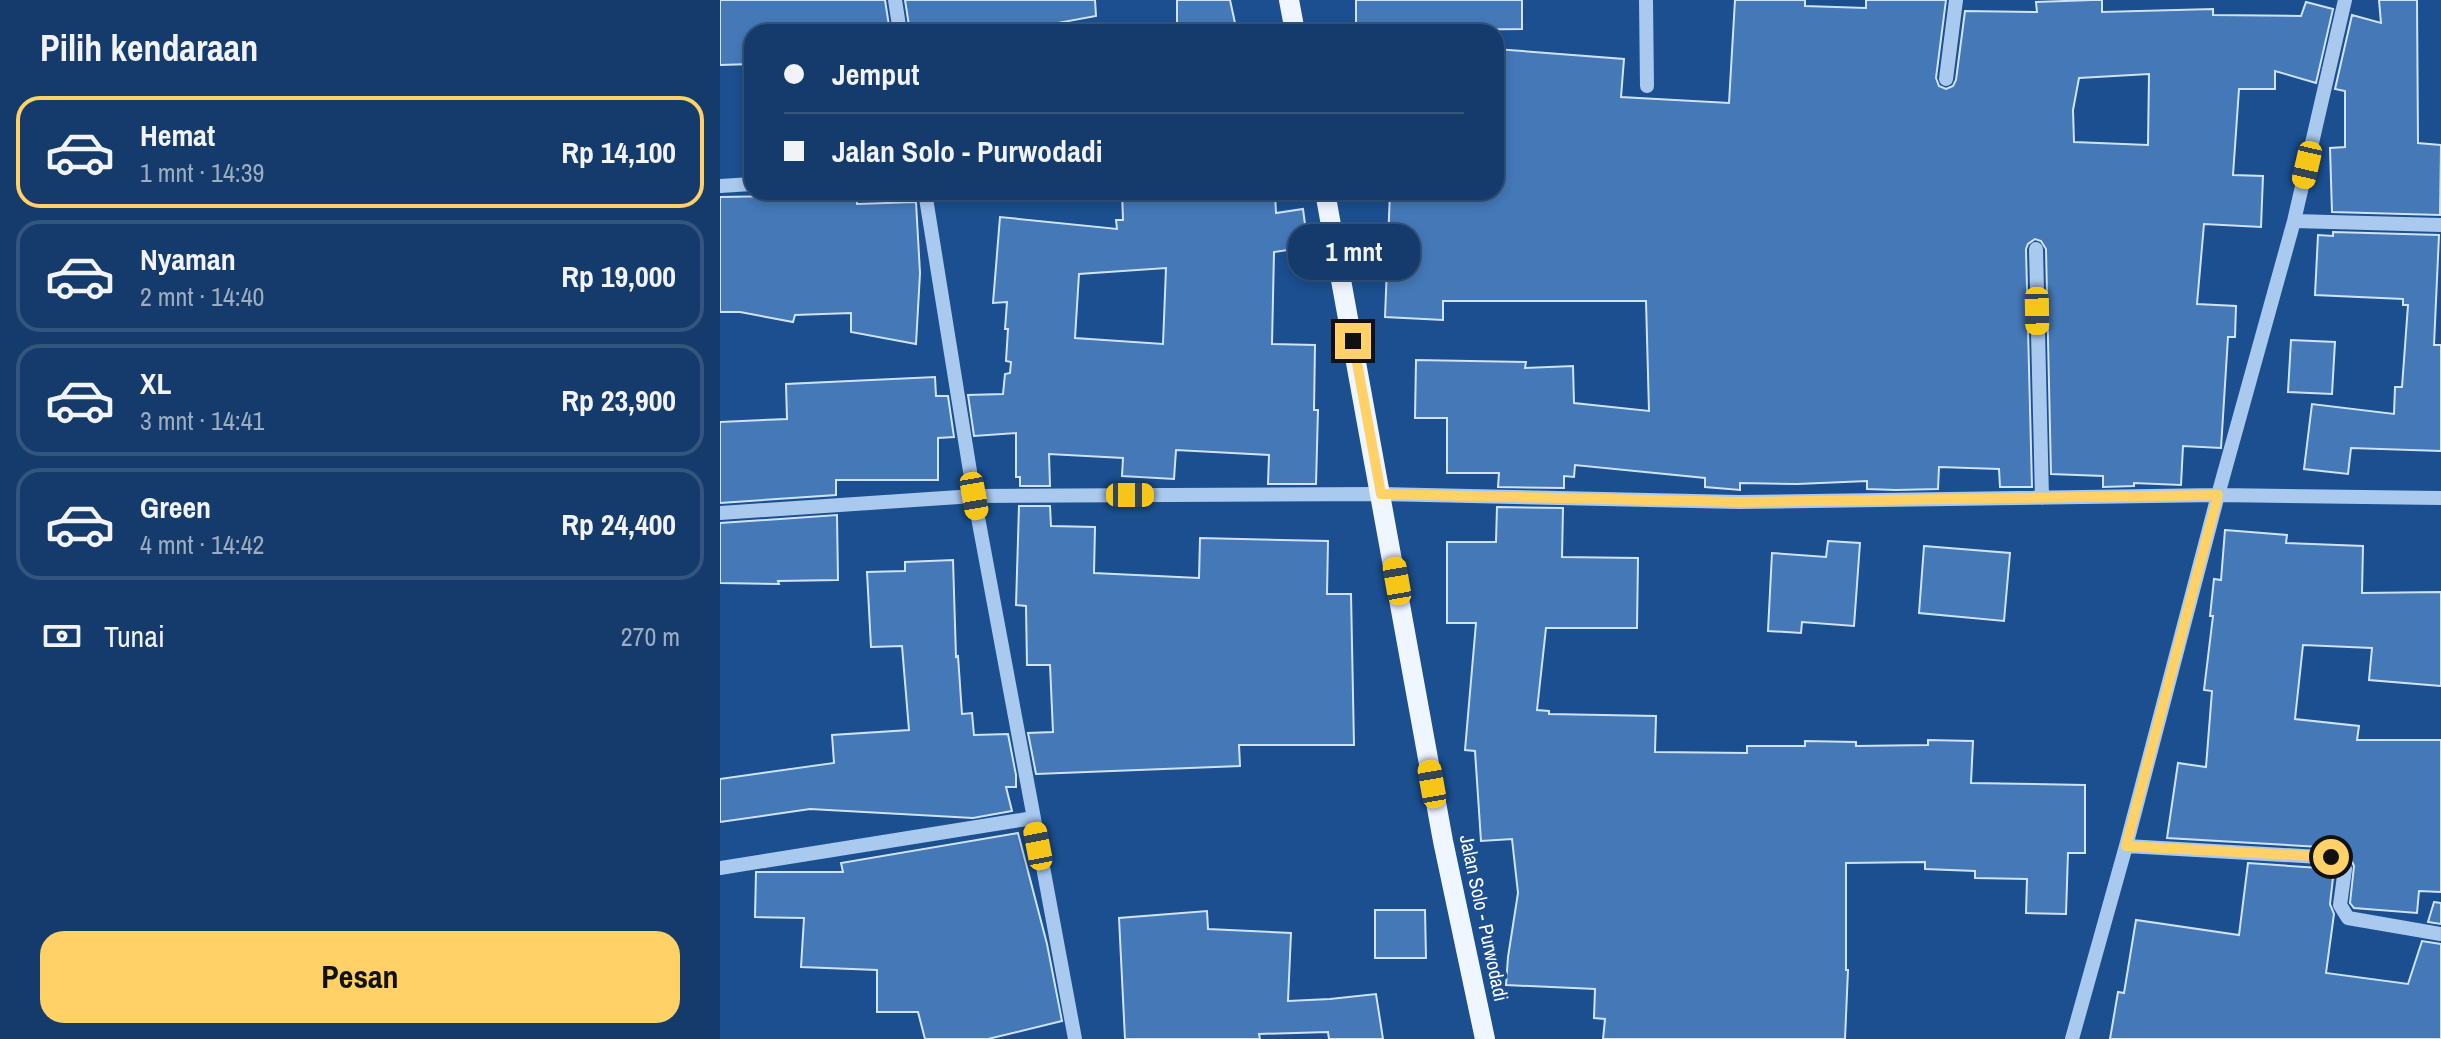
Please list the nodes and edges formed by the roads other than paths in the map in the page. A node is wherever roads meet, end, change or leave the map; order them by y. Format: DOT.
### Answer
graph roads {
  1 [pos="895,0"];
  2 [pos="1289,0"];
  3 [pos="1646,0"];
  4 [pos="1956,0"];
  5 [pos="2345,0"];
  6 [pos="899,24"];
  7 [pos="1294,24"];
  8 [pos="1946,79"];
  9 [pos="1647,86"];
  10 [pos="744,184"];
  11 [pos="720,186"];
  12 [pos="926,200"];
  13 [pos="1326,200"];
  14 [pos="2294,221"];
  15 [pos="2441,225"];
  16 [pos="2036,249"];
  17 [pos="1381,494"];
  18 [pos="2218,495"];
  19 [pos="974,496"];
  20 [pos="2042,498"];
  21 [pos="2441,498"];
  22 [pos="720,513"];
  23 [pos="1033,818"];
  24 [pos="2126,846"];
  25 [pos="720,868"];
  26 [pos="2441,934"];
  27 [pos="1075,1039"];
  28 [pos="1485,1039"];
  29 [pos="2072,1039"];
  1 -- 6 [label="street"];
  2 -- 7 [label="main road"];
  3 -- 9 [label="street"];
  4 -- 8 [label="street"];
  5 -- 14 [label="street"];
  10 -- 11 [label="street"];
  12 -- 19 [label="street"];
  13 -- 17 [label="main road, Jalan Solo - Purwodadi"];
  14 -- 15 [label="street"];
  14 -- 18 [label="street"];
  16 -- 20 [label="street"];
  17 -- 19 [label="street"];
  17 -- 20 [label="street"];
  17 -- 28 [label="main road, Jalan Solo - Purwodadi"];
  18 -- 20 [label="street"];
  18 -- 21 [label="street"];
  18 -- 24 [label="street"];
  19 -- 22 [label="street"];
  19 -- 23 [label="street"];
  23 -- 25 [label="street"];
  23 -- 27 [label="street"];
  24 -- 26 [label="street"];
  24 -- 29 [label="street"];
}
